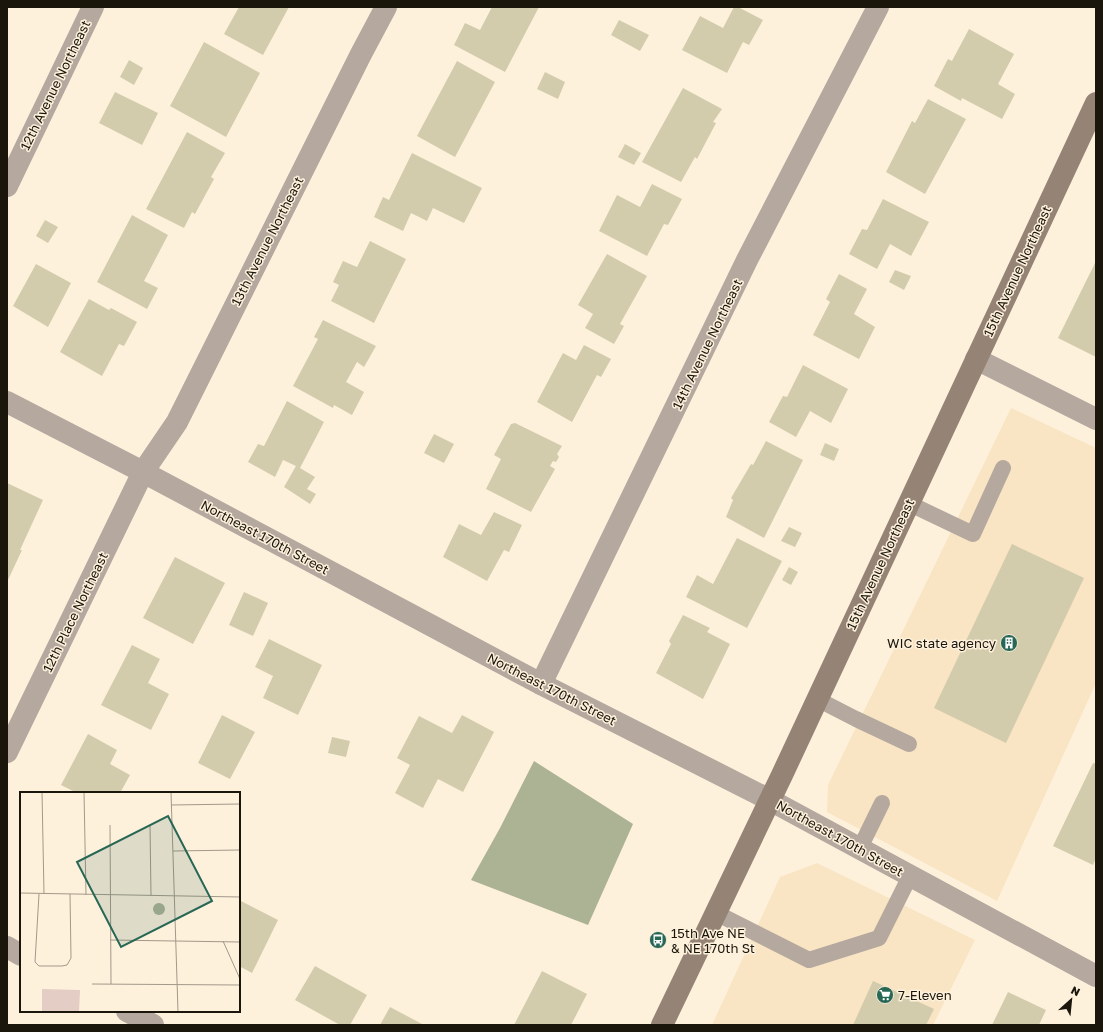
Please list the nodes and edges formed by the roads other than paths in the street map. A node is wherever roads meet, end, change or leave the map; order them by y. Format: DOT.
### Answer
graph roads {
  1 [pos="92,7"];
  2 [pos="386,7"];
  3 [pos="878,7"];
  4 [pos="1096,103"];
  5 [pos="7,186"];
  6 [pos="976,359"];
  7 [pos="7,402"];
  8 [pos="1096,419"];
  9 [pos="1002,468"];
  10 [pos="143,472"];
  11 [pos="908,503"];
  12 [pos="541,684"];
  13 [pos="817,699"];
  14 [pos="909,744"];
  15 [pos="7,752"];
  16 [pos="770,800"];
  17 [pos="882,803"];
  18 [pos="860,848"];
  19 [pos="910,876"];
  20 [pos="716,913"];
  21 [pos="7,947"];
  22 [pos="20,954"];
  23 [pos="1096,976"];
  24 [pos="129,1012"];
  25 [pos="665,1024"];
  26 [pos="153,1025"];
  1 -- 5 [label="street, 12th Avenue Northeast"];
  2 -- 10 [label="street, 13th Avenue Northeast"];
  3 -- 12 [label="street, 14th Avenue Northeast"];
  4 -- 6 [label="main road, 15th Avenue Northeast"];
  6 -- 8 [label="street"];
  6 -- 11 [label="main road, 15th Avenue Northeast"];
  7 -- 10 [label="street, Northeast 170th Street"];
  9 -- 11 [label="lane"];
  10 -- 12 [label="street, Northeast 170th Street"];
  10 -- 15 [label="street, 12th Place Northeast"];
  11 -- 13 [label="main road, 15th Avenue Northeast"];
  12 -- 16 [label="street, Northeast 170th Street"];
  13 -- 14 [label="lane"];
  13 -- 16 [label="main road, 15th Avenue Northeast"];
  16 -- 18 [label="street, Northeast 170th Street"];
  16 -- 20 [label="main road, 15th Avenue Northeast"];
  17 -- 18 [label="lane"];
  18 -- 19 [label="street, Northeast 170th Street"];
  19 -- 20 [label="lane"];
  19 -- 23 [label="street, Northeast 170th Street"];
  20 -- 25 [label="main road, 15th Avenue Northeast"];
  21 -- 22 [label="street"];
  24 -- 26 [label="street"];
}
